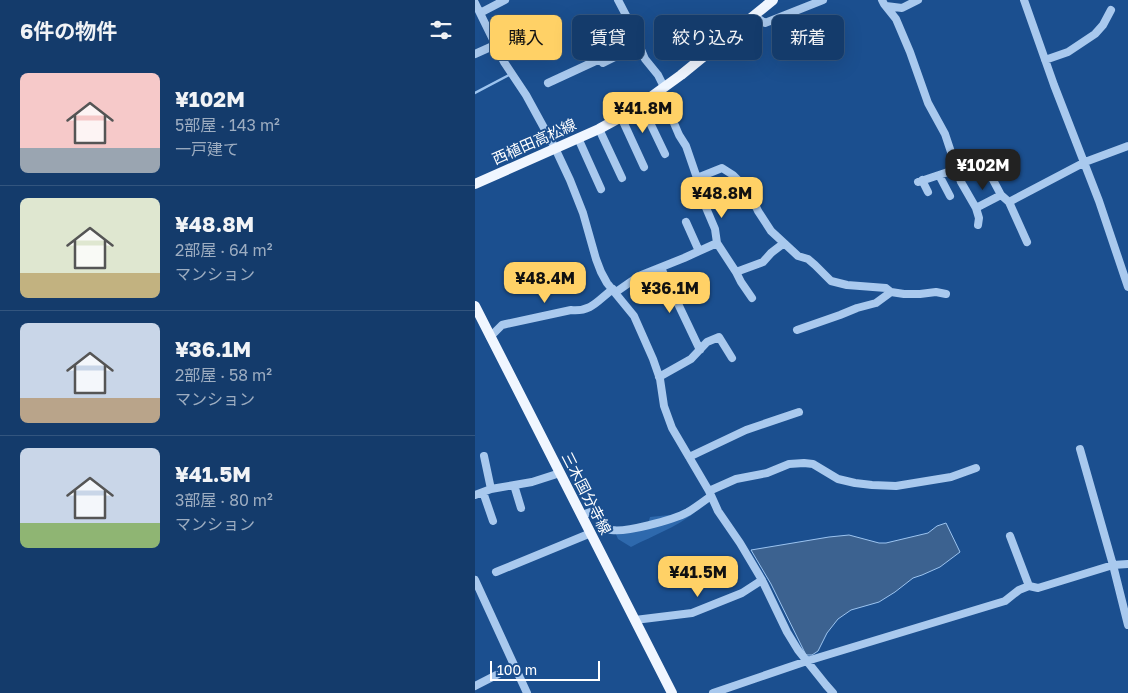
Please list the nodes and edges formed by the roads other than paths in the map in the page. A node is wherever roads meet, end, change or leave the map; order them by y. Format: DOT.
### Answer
graph roads {
  1 [pos="505,0"];
  2 [pos="617,0"];
  3 [pos="773,0"];
  4 [pos="823,0"];
  5 [pos="918,0"];
  6 [pos="1024,0"];
  7 [pos="813,2"];
  8 [pos="475,3"];
  9 [pos="884,3"];
  10 [pos="902,8"];
  11 [pos="1111,10"];
  12 [pos="480,13"];
  13 [pos="626,15"];
  14 [pos="755,15"];
  15 [pos="895,19"];
  16 [pos="762,21"];
  17 [pos="490,34"];
  18 [pos="490,47"];
  19 [pos="475,54"];
  20 [pos="644,57"];
  21 [pos="503,60"];
  22 [pos="598,60"];
  23 [pos="699,60"];
  24 [pos="1045,60"];
  25 [pos="548,83"];
  26 [pos="662,89"];
  27 [pos="641,104"];
  28 [pos="621,117"];
  29 [pos="599,129"];
  30 [pos="578,138"];
  31 [pos="1128,146"];
  32 [pos="555,148"];
  33 [pos="665,154"];
  34 [pos="983,161"];
  35 [pos="1085,162"];
  36 [pos="644,167"];
  37 [pos="957,169"];
  38 [pos="939,175"];
  39 [pos="622,178"];
  40 [pos="475,184"];
  41 [pos="601,189"];
  42 [pos="928,192"];
  43 [pos="1001,195"];
  44 [pos="950,196"];
  45 [pos="1009,202"];
  46 [pos="704,203"];
  47 [pos="975,208"];
  48 [pos="686,222"];
  49 [pos="978,225"];
  50 [pos="1027,242"];
  51 [pos="717,243"];
  52 [pos="784,243"];
  53 [pos="699,252"];
  54 [pos="661,268"];
  55 [pos="736,272"];
  56 [pos="1128,287"];
  57 [pos="614,291"];
  58 [pos="891,292"];
  59 [pos="946,294"];
  60 [pos="752,298"];
  61 [pos="475,306"];
  62 [pos="797,330"];
  63 [pos="491,336"];
  64 [pos="700,350"];
  65 [pos="731,358"];
  66 [pos="659,377"];
  67 [pos="799,412"];
  68 [pos="1080,449"];
  69 [pos="484,456"];
  70 [pos="689,457"];
  71 [pos="976,468"];
  72 [pos="560,473"];
  73 [pos="513,485"];
  74 [pos="483,492"];
  75 [pos="710,494"];
  76 [pos="521,508"];
  77 [pos="582,515"];
  78 [pos="493,521"];
  79 [pos="591,533"];
  80 [pos="1010,536"];
  81 [pos="1128,564"];
  82 [pos="1113,565"];
  83 [pos="496,572"];
  84 [pos="475,580"];
  85 [pos="763,580"];
  86 [pos="1029,586"];
  87 [pos="635,620"];
  88 [pos="1128,625"];
  89 [pos="807,661"];
  90 [pos="514,666"];
  91 [pos="475,686"];
  92 [pos="527,693"];
  93 [pos="673,693"];
  94 [pos="713,693"];
  95 [pos="833,693"];
  1 -- 12 [label="street"];
  2 -- 13 [label="street"];
  3 -- 14 [label="main road, 西植田高松線"];
  4 -- 7 [label="street"];
  5 -- 10 [label="street"];
  6 -- 24 [label="street"];
  7 -- 16 [label="street"];
  8 -- 12 [label="street"];
  9 -- 10 [label="street"];
  9 -- 15 [label="street"];
  10 -- 15 [label="street"];
  11 -- 24 [label="street"];
  12 -- 17 [label="street"];
  15 -- 37 [label="street"];
  18 -- 19 [label="street"];
  20 -- 26 [label="street"];
  21 -- 32 [label="street"];
  22 -- 25 [label="street"];
  23 -- 26 [label="main road, 西植田高松線"];
  24 -- 35 [label="street"];
  26 -- 27 [label="main road, 西植田高松線"];
  26 -- 52 [label="street"];
  27 -- 28 [label="main road, 西植田高松線"];
  27 -- 33 [label="street"];
  28 -- 29 [label="main road, 西植田高松線"];
  28 -- 36 [label="street"];
  29 -- 30 [label="main road, 西植田高松線"];
  29 -- 39 [label="street"];
  30 -- 32 [label="main road, 西植田高松線"];
  30 -- 41 [label="street"];
  31 -- 35 [label="street"];
  32 -- 40 [label="main road, 西植田高松線"];
  32 -- 57 [label="street"];
  34 -- 43 [label="street"];
  35 -- 45 [label="street"];
  35 -- 56 [label="street"];
  37 -- 38 [label="street"];
  37 -- 47 [label="street"];
  38 -- 42 [label="street"];
  38 -- 44 [label="street"];
  43 -- 45 [label="street"];
  43 -- 47 [label="street"];
  45 -- 50 [label="street"];
  46 -- 51 [label="street"];
  47 -- 49 [label="street"];
  48 -- 53 [label="street"];
  51 -- 53 [label="street"];
  51 -- 55 [label="street"];
  52 -- 55 [label="street"];
  52 -- 58 [label="street"];
  53 -- 54 [label="street"];
  54 -- 57 [label="street"];
  54 -- 64 [label="street"];
  55 -- 60 [label="street"];
  57 -- 63 [label="street"];
  57 -- 66 [label="street"];
  58 -- 59 [label="street"];
  58 -- 62 [label="street"];
  61 -- 63 [label="main road, 三木国分寺線"];
  63 -- 72 [label="main road, 三木国分寺線"];
  64 -- 65 [label="street"];
  64 -- 66 [label="street"];
  66 -- 70 [label="street"];
  67 -- 70 [label="street"];
  68 -- 82 [label="street"];
  69 -- 74 [label="street"];
  70 -- 75 [label="street"];
  71 -- 75 [label="street"];
  72 -- 73 [label="street"];
  72 -- 77 [label="main road, 三木国分寺線"];
  73 -- 74 [label="street"];
  73 -- 76 [label="street"];
  74 -- 78 [label="street"];
  75 -- 77 [label="street"];
  75 -- 85 [label="street"];
  77 -- 79 [label="main road, 三木国分寺線"];
  79 -- 83 [label="street"];
  79 -- 87 [label="main road, 三木国分寺線"];
  80 -- 86 [label="street"];
  81 -- 82 [label="street"];
  82 -- 86 [label="street"];
  82 -- 88 [label="street"];
  84 -- 90 [label="street"];
  85 -- 87 [label="street"];
  85 -- 89 [label="street"];
  86 -- 89 [label="street"];
  87 -- 93 [label="main road, 三木国分寺線"];
  89 -- 94 [label="street"];
  89 -- 95 [label="street"];
  90 -- 91 [label="street"];
  90 -- 92 [label="street"];
}
